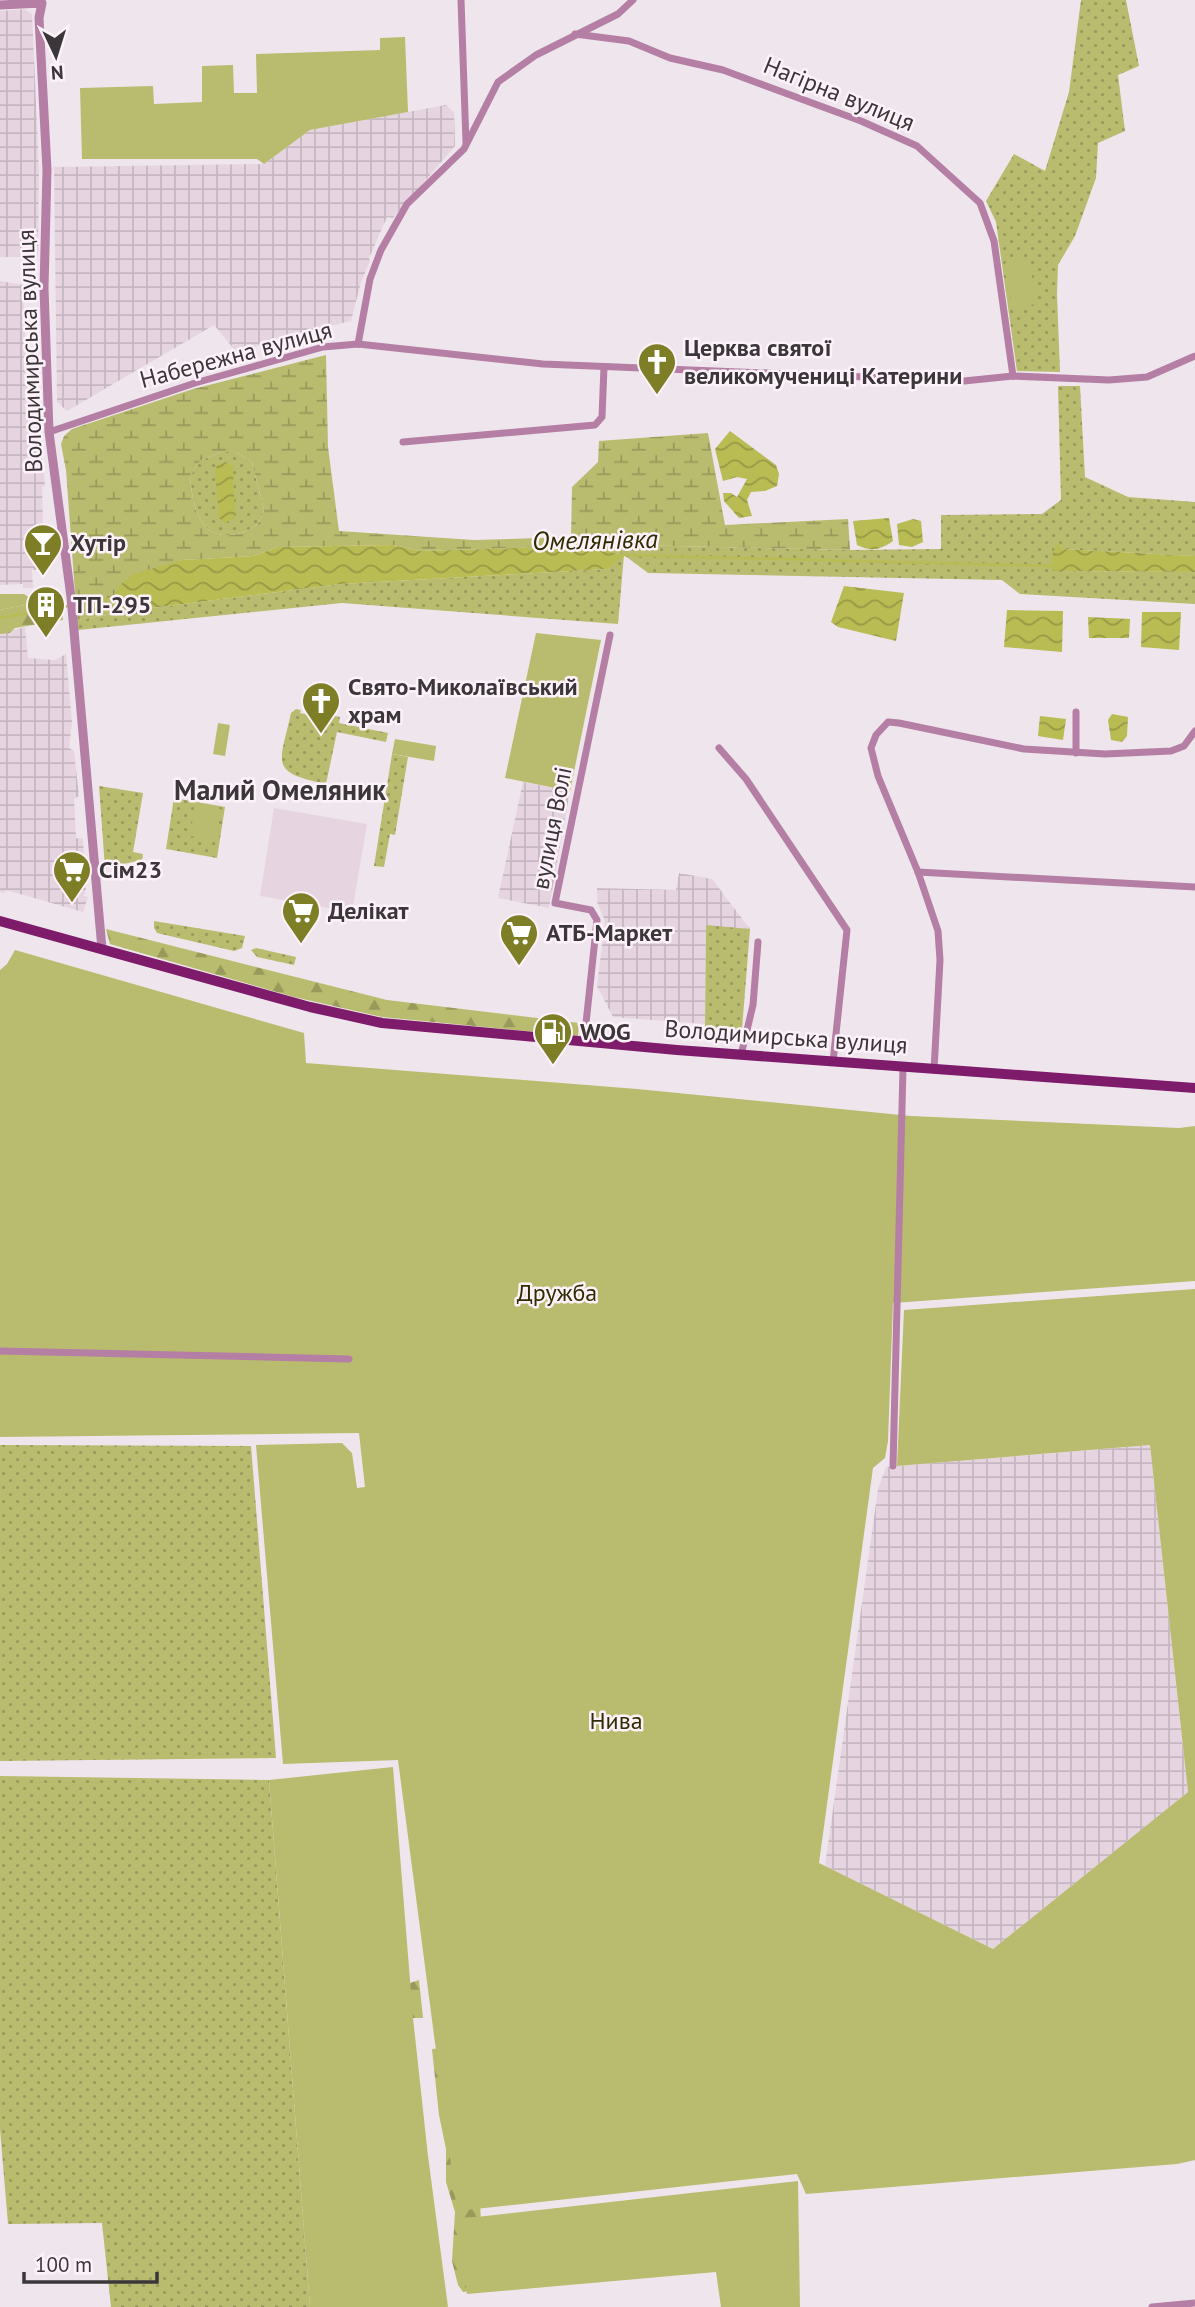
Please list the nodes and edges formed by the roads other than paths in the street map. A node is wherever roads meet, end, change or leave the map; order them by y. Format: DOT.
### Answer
graph roads {
  1 [pos="461,0"];
  2 [pos="633,0"];
  3 [pos="45,1"];
  4 [pos="0,5"];
  5 [pos="575,34"];
  6 [pos="466,146"];
  7 [pos="359,344"];
  8 [pos="1195,356"];
  9 [pos="604,367"];
  10 [pos="1013,376"];
  11 [pos="49,432"];
  12 [pos="403,442"];
  13 [pos="610,635"];
  14 [pos="1076,712"];
  15 [pos="1195,731"];
  16 [pos="719,747"];
  17 [pos="1076,752"];
  18 [pos="918,872"];
  19 [pos="1195,887"];
  20 [pos="0,921"];
  21 [pos="758,942"];
  22 [pos="102,949"];
  23 [pos="584,1042"];
  24 [pos="741,1055"];
  25 [pos="833,1062"];
  26 [pos="903,1068"];
  27 [pos="934,1070"];
  28 [pos="1195,1088"];
  29 [pos="0,1351"];
  30 [pos="349,1359"];
  31 [pos="893,1466"];
  32 [pos="1195,2302"];
  33 [pos="1152,2307"];
  1 -- 6 [label="street"];
  2 -- 5 [label="street"];
  3 -- 4 [label="street"];
  3 -- 11 [label="street, Володимирська вулиця"];
  5 -- 6 [label="street"];
  5 -- 10 [label="street, Нагірна вулиця"];
  6 -- 7 [label="street"];
  7 -- 9 [label="street, Набережна вулиця"];
  7 -- 11 [label="street, Набережна вулиця"];
  8 -- 10 [label="street, Набережна вулиця"];
  9 -- 10 [label="street, Набережна вулиця"];
  9 -- 12 [label="street"];
  11 -- 22 [label="street, Володимирська вулиця"];
  13 -- 23 [label="street, вулиця Волі"];
  14 -- 17 [label="street"];
  15 -- 17 [label="street, Володимирська вулиця"];
  16 -- 25 [label="street"];
  17 -- 18 [label="street, Володимирська вулиця"];
  18 -- 19 [label="street"];
  18 -- 27 [label="street, Володимирська вулиця"];
  20 -- 22 [label="main road, Володимирська вулиця"];
  21 -- 24 [label="street"];
  22 -- 23 [label="main road, Володимирська вулиця"];
  23 -- 24 [label="main road, Володимирська вулиця"];
  24 -- 25 [label="main road, Володимирська вулиця"];
  25 -- 26 [label="main road, Володимирська вулиця"];
  26 -- 27 [label="main road, Володимирська вулиця"];
  26 -- 31 [label="street"];
  27 -- 28 [label="main road, Володимирська вулиця"];
  29 -- 30 [label="street"];
  32 -- 33 [label="street"];
}
